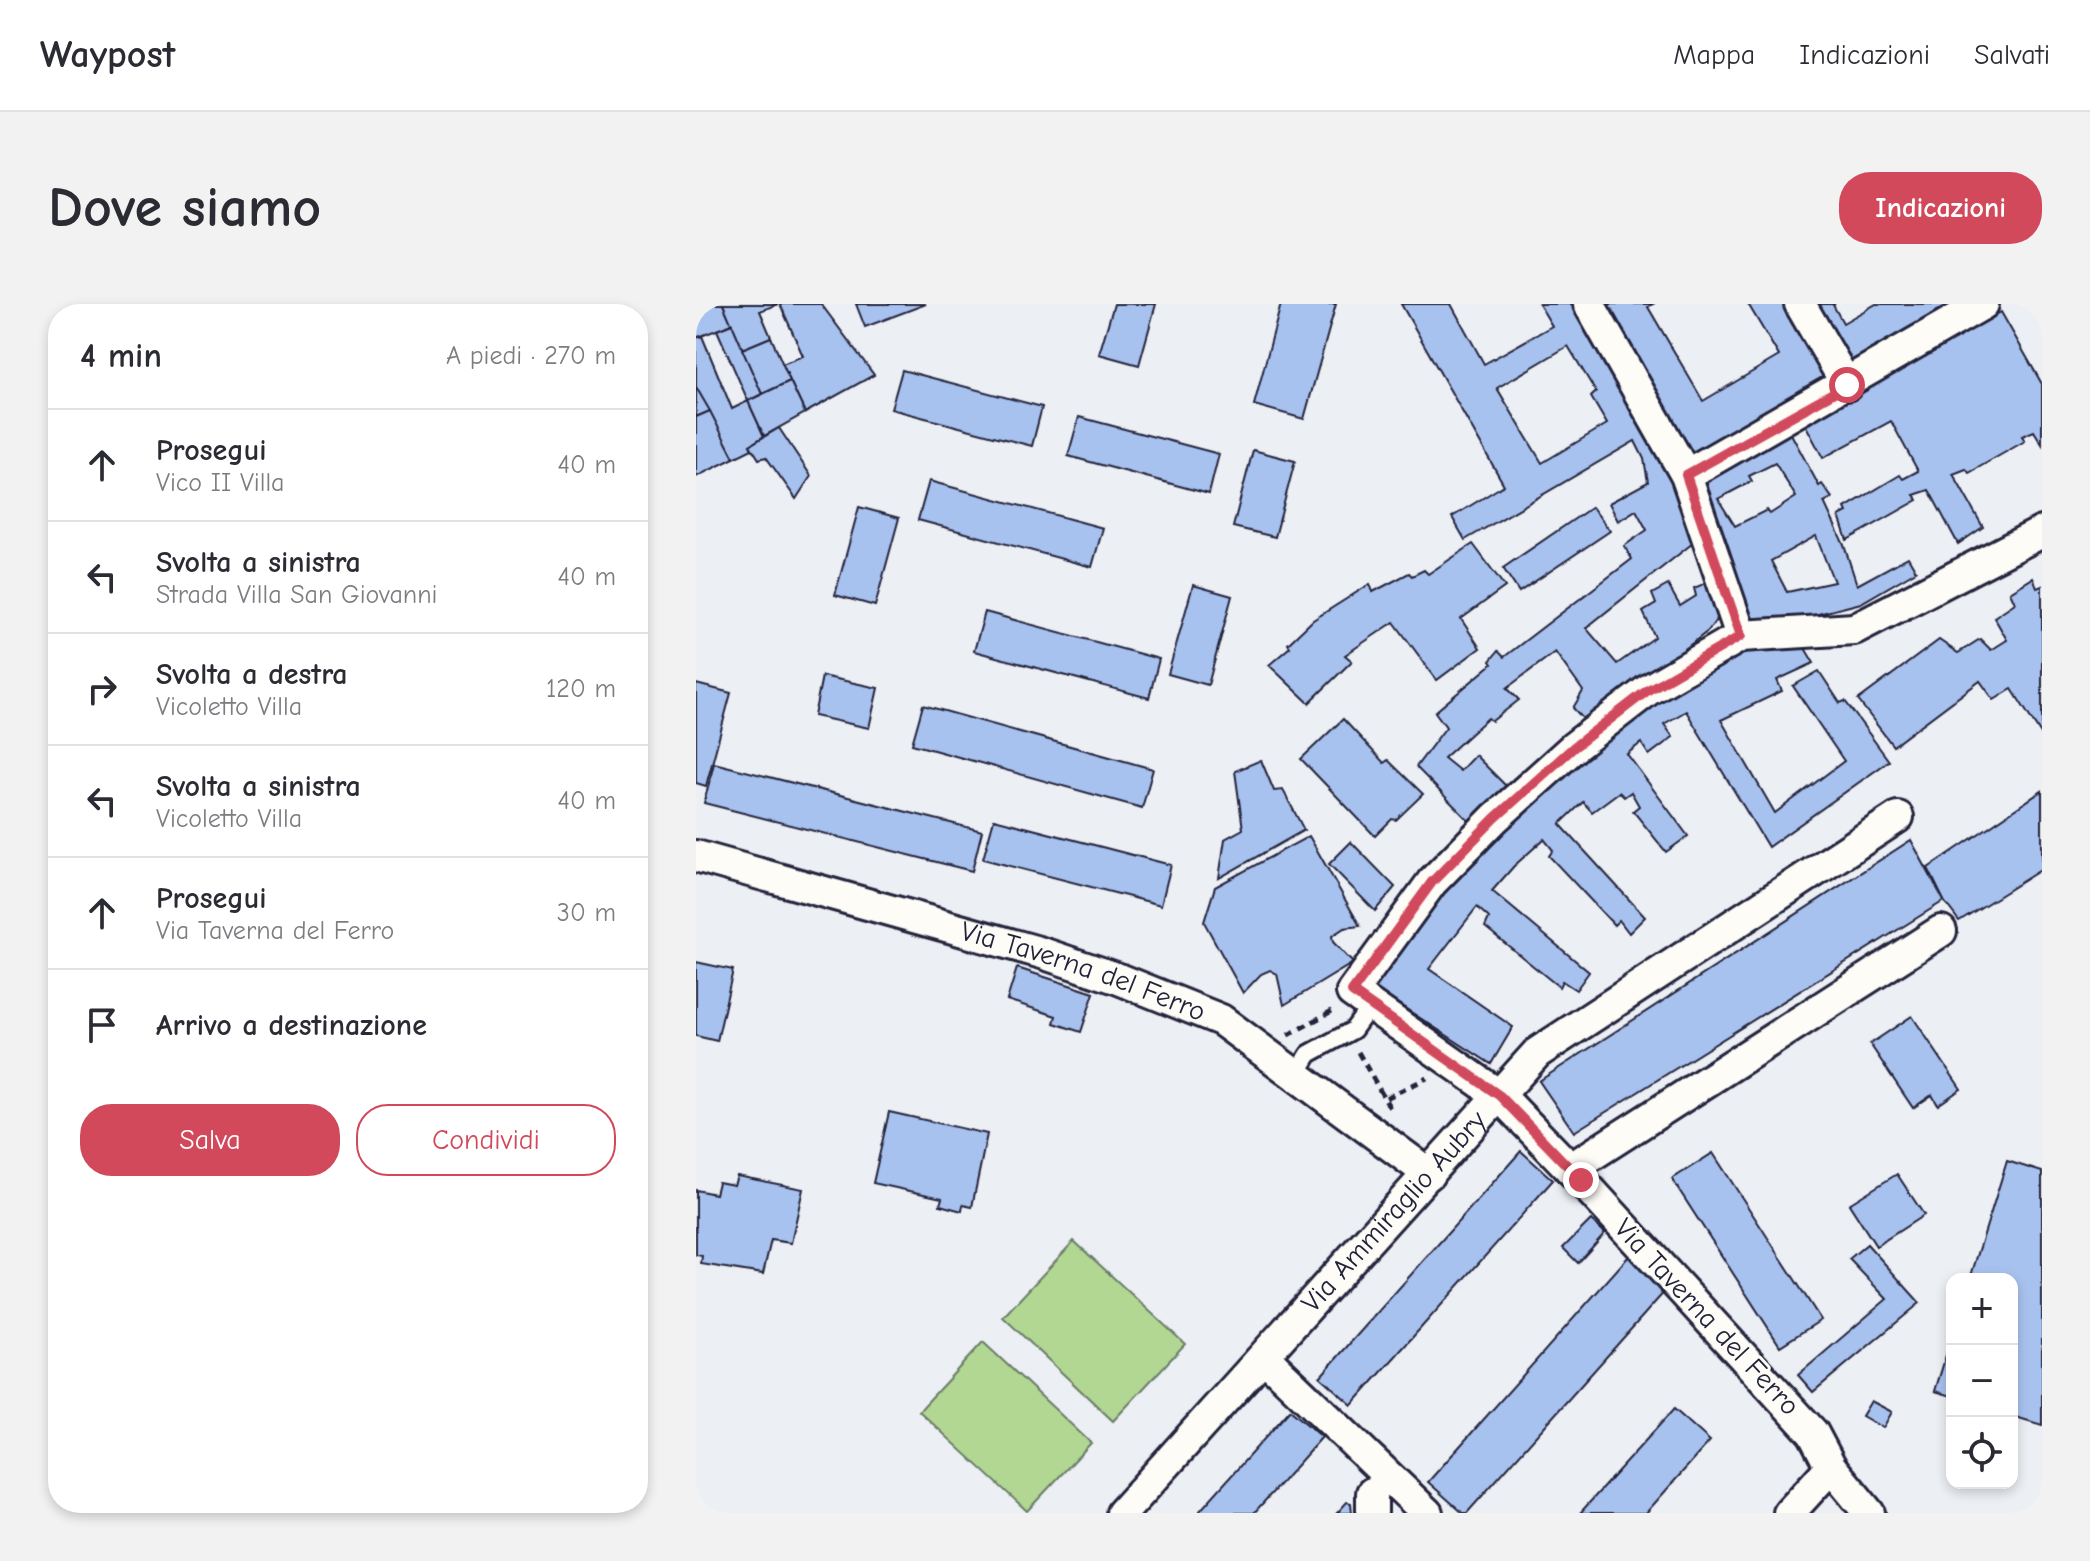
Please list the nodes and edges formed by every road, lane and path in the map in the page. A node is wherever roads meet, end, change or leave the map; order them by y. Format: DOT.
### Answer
graph roads {
  1 [pos="1589,304"];
  2 [pos="1800,304"];
  3 [pos="1983,304"];
  4 [pos="1847,385"];
  5 [pos="1686,475"];
  6 [pos="2042,532"];
  7 [pos="1741,636"];
  8 [pos="1898,817"];
  9 [pos="696,856"];
  10 [pos="1941,931"];
  11 [pos="1371,1005"];
  12 [pos="1347,1033"];
  13 [pos="1283,1037"];
  14 [pos="1296,1075"];
  15 [pos="1432,1076"];
  16 [pos="1500,1096"];
  17 [pos="1385,1098"];
  18 [pos="1375,1103"];
  19 [pos="1395,1119"];
  20 [pos="1570,1169"];
  21 [pos="1429,1174"];
  22 [pos="1264,1357"];
  23 [pos="1831,1467"];
  24 [pos="1122,1513"];
  25 [pos="1427,1513"];
  26 [pos="1789,1513"];
  27 [pos="1869,1513"];
  1 -- 5 [label="street"];
  2 -- 4 [label="street"];
  3 -- 4 [label="street"];
  4 -- 5 [label="street"];
  5 -- 7 [label="street"];
  6 -- 7 [label="street"];
  7 -- 11 [label="street"];
  8 -- 16 [label="street, Via Ammiraglio Aubry"];
  9 -- 14 [label="street, Via Taverna del Ferro"];
  10 -- 20 [label="street"];
  11 -- 12 [label="lane"];
  11 -- 16 [label="street, Via Taverna del Ferro"];
  12 -- 13 [label="path"];
  12 -- 14 [label="lane"];
  12 -- 17 [label="path"];
  14 -- 21 [label="street, Via Taverna del Ferro"];
  15 -- 17 [label="path"];
  16 -- 20 [label="street, Via Taverna del Ferro"];
  16 -- 21 [label="street, Via Ammiraglio Aubry"];
  17 -- 18 [label="path"];
  17 -- 19 [label="path"];
  20 -- 23 [label="street, Via Taverna del Ferro"];
  21 -- 22 [label="street, Via Ammiraglio Aubry"];
  22 -- 24 [label="street, Via Ammiraglio Aubry"];
  22 -- 25 [label="street"];
  23 -- 26 [label="street"];
  23 -- 27 [label="street, Via Taverna del Ferro"];
}
